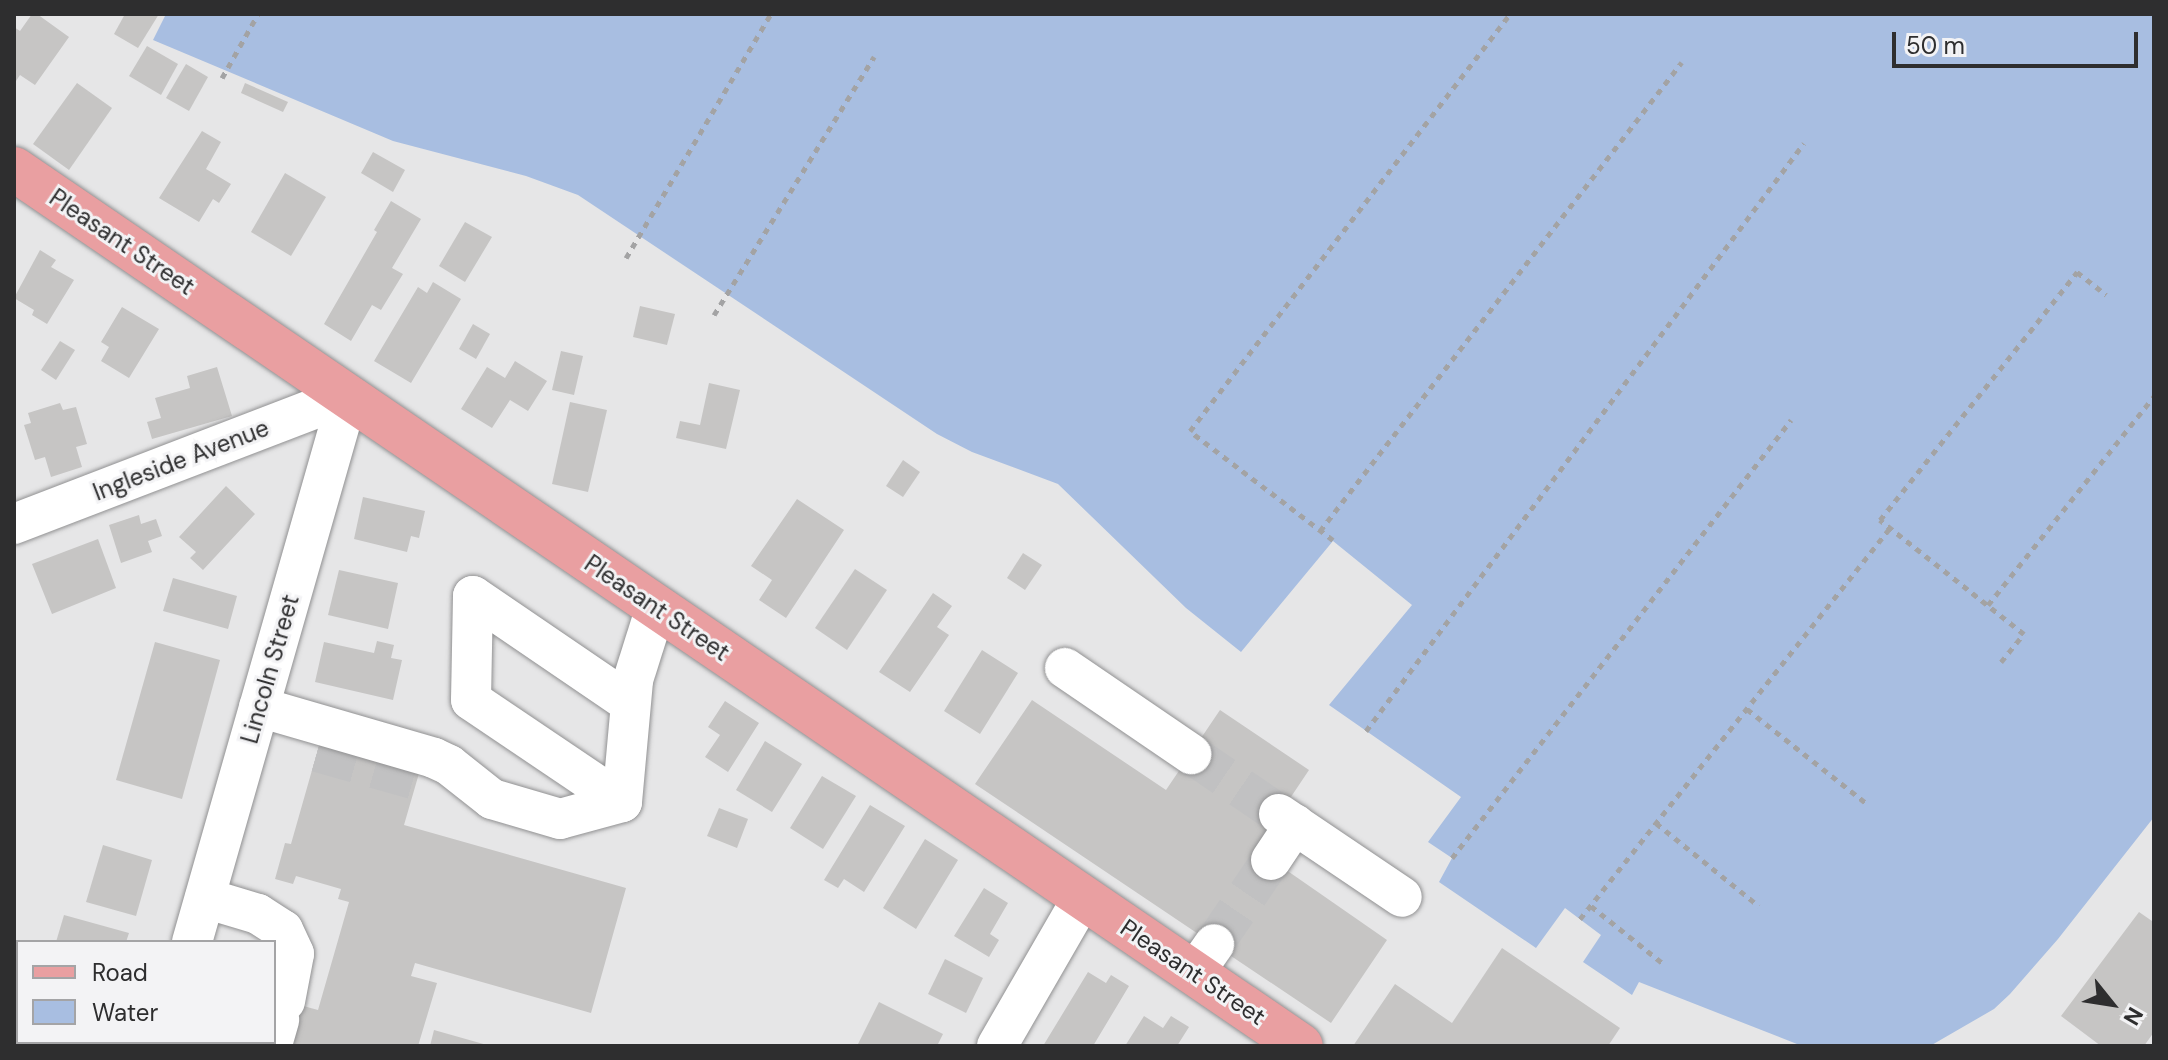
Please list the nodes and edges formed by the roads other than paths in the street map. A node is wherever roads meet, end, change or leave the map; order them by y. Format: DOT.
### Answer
graph roads {
  1 [pos="14,169"];
  2 [pos="348,396"];
  3 [pos="14,524"];
  4 [pos="656,607"];
  5 [pos="1065,668"];
  6 [pos="630,703"];
  7 [pos="256,720"];
  8 [pos="317,752"];
  9 [pos="1191,754"];
  10 [pos="416,780"];
  11 [pos="622,802"];
  12 [pos="504,805"];
  13 [pos="1271,860"];
  14 [pos="1083,897"];
  15 [pos="1402,897"];
  16 [pos="205,898"];
  17 [pos="193,940"];
  18 [pos="276,1029"];
  19 [pos="997,1046"];
  20 [pos="1301,1046"];
  1 -- 2 [label="main road, Pleasant Street"];
  2 -- 3 [label="street, Ingleside Avenue"];
  2 -- 4 [label="main road, Pleasant Street"];
  2 -- 7 [label="street, Lincoln Street"];
  4 -- 6 [label="street"];
  4 -- 14 [label="main road, Pleasant Street"];
  5 -- 9 [label="street"];
  6 -- 11 [label="street"];
  6 -- 11 [label="street"];
  7 -- 8 [label="street"];
  7 -- 12 [label="street"];
  7 -- 16 [label="street, Lincoln Street"];
  10 -- 12 [label="street"];
  11 -- 12 [label="street"];
  13 -- 15 [label="street"];
  14 -- 19 [label="street"];
  14 -- 20 [label="main road, Pleasant Street"];
  16 -- 17 [label="street, Lincoln Street"];
  16 -- 18 [label="street"];
}
